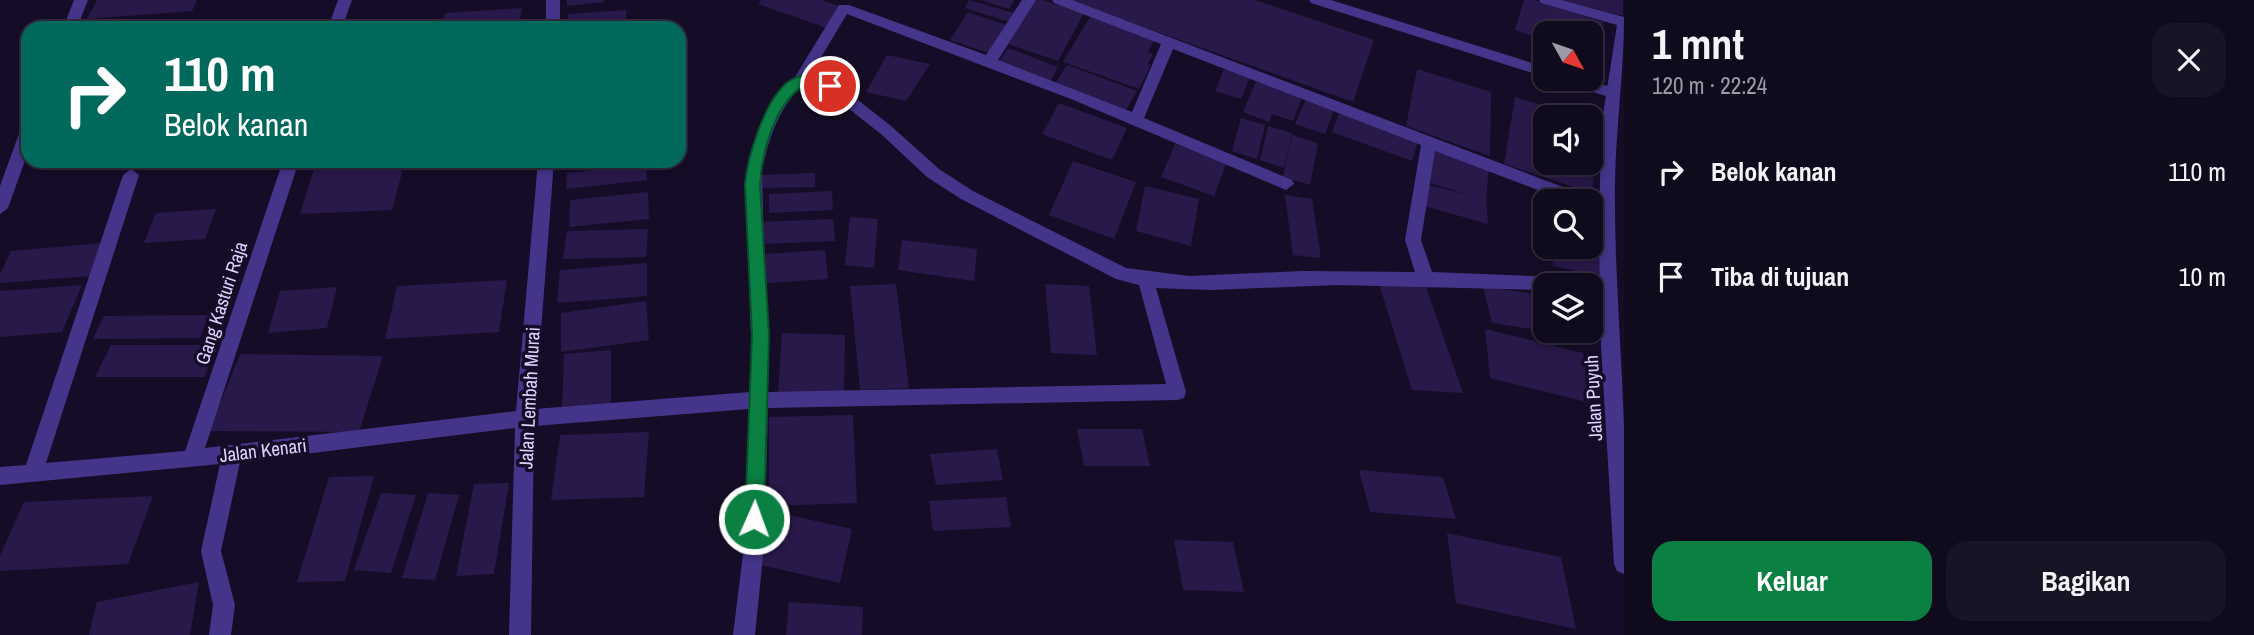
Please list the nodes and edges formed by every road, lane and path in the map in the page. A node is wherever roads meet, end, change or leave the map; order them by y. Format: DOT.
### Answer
graph roads {
  1 [pos="81,0"];
  2 [pos="345,0"];
  3 [pos="553,0"];
  4 [pos="1029,0"];
  5 [pos="1059,0"];
  6 [pos="1316,0"];
  7 [pos="1546,0"];
  8 [pos="847,4"];
  9 [pos="72,21"];
  10 [pos="338,21"];
  11 [pos="553,21"];
  12 [pos="1624,22"];
  13 [pos="1169,42"];
  14 [pos="989,62"];
  15 [pos="1533,68"];
  16 [pos="801,79"];
  17 [pos="1603,90"];
  18 [pos="1613,93"];
  19 [pos="1136,120"];
  20 [pos="1429,142"];
  21 [pos="21,150"];
  22 [pos="289,168"];
  23 [pos="545,168"];
  24 [pos="131,175"];
  25 [pos="1286,184"];
  26 [pos="1552,189"];
  27 [pos="0,208"];
  28 [pos="1603,209"];
  29 [pos="1608,211"];
  30 [pos="1426,279"];
  31 [pos="1146,281"];
  32 [pos="1533,283"];
  33 [pos="1603,286"];
  34 [pos="1610,286"];
  35 [pos="759,400"];
  36 [pos="525,418"];
  37 [pos="232,454"];
  38 [pos="192,459"];
  39 [pos="33,473"];
  40 [pos="0,476"];
  41 [pos="1624,564"];
  42 [pos="220,635"];
  43 [pos="520,635"];
  44 [pos="744,635"];
  1 -- 9 [label="street"];
  2 -- 10 [label="street"];
  3 -- 11 [label="street"];
  4 -- 14 [label="street"];
  5 -- 13 [label="street"];
  6 -- 15 [label="street"];
  7 -- 12 [label="street"];
  8 -- 14 [label="street"];
  8 -- 16 [label="street"];
  12 -- 18 [label="street, Jalan Puyuh"];
  13 -- 19 [label="street"];
  13 -- 20 [label="street"];
  14 -- 19 [label="street"];
  16 -- 31 [label="street"];
  16 -- 35 [label="street"];
  17 -- 18 [label="street"];
  18 -- 29 [label="street, Jalan Puyuh"];
  19 -- 25 [label="street"];
  20 -- 26 [label="street"];
  20 -- 30 [label="street"];
  21 -- 27 [label="street"];
  22 -- 38 [label="street, Gang Kasturi Raja"];
  23 -- 36 [label="street, Jalan Lembah Murai"];
  24 -- 39 [label="street"];
  28 -- 29 [label="street"];
  29 -- 34 [label="street, Jalan Puyuh"];
  30 -- 31 [label="street"];
  30 -- 32 [label="street"];
  31 -- 35 [label="street, Jalan Kenari"];
  33 -- 34 [label="street"];
  34 -- 41 [label="street, Jalan Puyuh"];
  35 -- 36 [label="street, Jalan Kenari"];
  35 -- 44 [label="street"];
  36 -- 37 [label="street, Jalan Kenari"];
  36 -- 43 [label="street, Jalan Lembah Murai"];
  37 -- 38 [label="street, Jalan Kenari"];
  37 -- 42 [label="street"];
  38 -- 39 [label="street, Jalan Kenari"];
  39 -- 40 [label="street, Jalan Kenari"];
}
